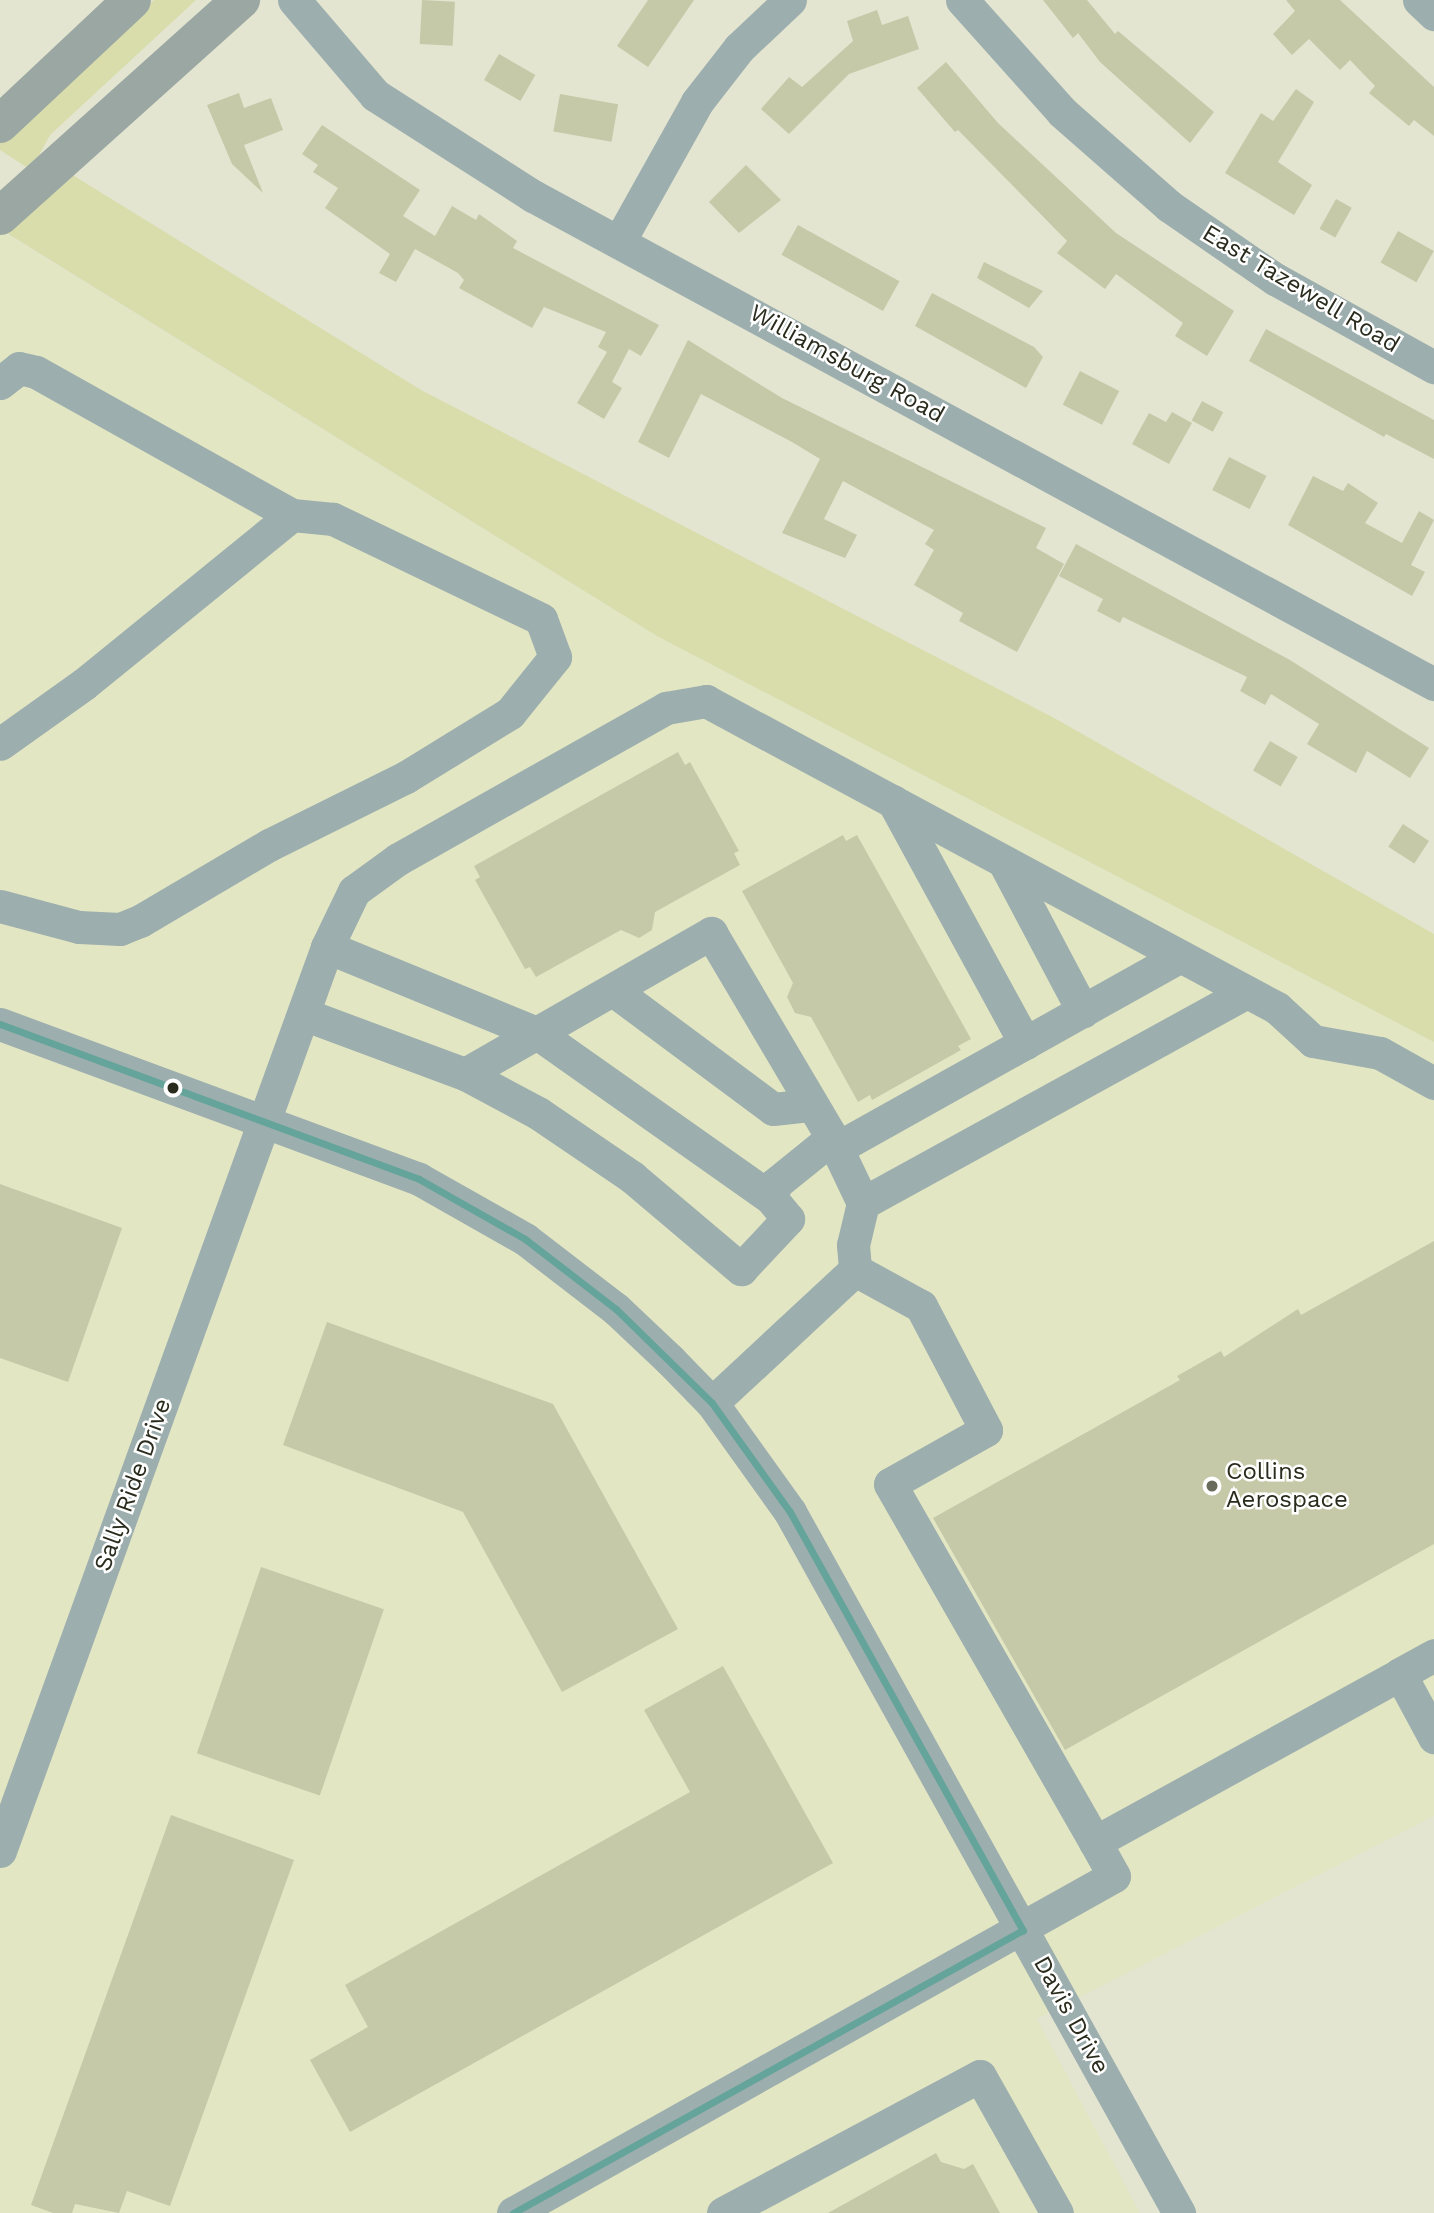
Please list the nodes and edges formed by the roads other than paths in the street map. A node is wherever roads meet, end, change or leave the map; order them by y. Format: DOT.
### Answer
graph roads {
  1 [pos="132,0"];
  2 [pos="241,0"];
  3 [pos="790,0"];
  4 [pos="962,0"];
  5 [pos="1419,0"];
  6 [pos="300,2"];
  7 [pos="1434,14"];
  8 [pos="0,124"];
  9 [pos="0,216"];
  10 [pos="620,240"];
  11 [pos="1434,367"];
  12 [pos="0,383"];
  13 [pos="292,516"];
  14 [pos="1434,684"];
  15 [pos="0,744"];
  16 [pos="893,802"];
  17 [pos="1004,862"];
  18 [pos="0,906"];
  19 [pos="327,947"];
  20 [pos="1180,956"];
  21 [pos="613,990"];
  22 [pos="1247,992"];
  23 [pos="1083,1011"];
  24 [pos="306,1015"];
  25 [pos="0,1024"];
  26 [pos="537,1033"];
  27 [pos="1025,1043"];
  28 [pos="465,1074"];
  29 [pos="1434,1083"];
  30 [pos="812,1105"];
  31 [pos="268,1119"];
  32 [pos="834,1143"];
  33 [pos="772,1199"];
  34 [pos="863,1203"];
  35 [pos="855,1270"];
  36 [pos="712,1403"];
  37 [pos="1434,1655"];
  38 [pos="1400,1674"];
  39 [pos="1434,1737"];
  40 [pos="1095,1842"];
  41 [pos="0,1851"];
  42 [pos="1023,1930"];
  43 [pos="513,2213"];
  44 [pos="723,2213"];
  45 [pos="1057,2213"];
  46 [pos="1179,2213"];
  1 -- 8 [label="main road"];
  2 -- 9 [label="main road"];
  3 -- 10 [label="street"];
  4 -- 11 [label="street, East Tazewell Road"];
  5 -- 7 [label="street"];
  6 -- 10 [label="street, Williamsburg Road"];
  10 -- 14 [label="street, Williamsburg Road"];
  12 -- 13 [label="street"];
  13 -- 15 [label="street"];
  13 -- 18 [label="street"];
  16 -- 17 [label="street, Sally Ride Drive"];
  16 -- 19 [label="street, Sally Ride Drive"];
  16 -- 27 [label="street"];
  17 -- 20 [label="street, Sally Ride Drive"];
  17 -- 23 [label="street"];
  19 -- 24 [label="street, Sally Ride Drive"];
  19 -- 26 [label="street"];
  20 -- 22 [label="street, Sally Ride Drive"];
  20 -- 23 [label="street"];
  21 -- 26 [label="street"];
  21 -- 30 [label="street"];
  21 -- 30 [label="street"];
  22 -- 29 [label="street, Sally Ride Drive"];
  22 -- 34 [label="street"];
  23 -- 27 [label="street"];
  24 -- 28 [label="street"];
  24 -- 31 [label="street, Sally Ride Drive"];
  25 -- 31 [label="street, Davis Drive"];
  26 -- 28 [label="street"];
  26 -- 33 [label="street"];
  27 -- 32 [label="street"];
  28 -- 33 [label="street"];
  30 -- 32 [label="street"];
  31 -- 36 [label="street, Davis Drive"];
  31 -- 41 [label="street, Sally Ride Drive"];
  32 -- 33 [label="street"];
  32 -- 34 [label="street"];
  34 -- 35 [label="street"];
  35 -- 36 [label="street"];
  35 -- 40 [label="street"];
  36 -- 42 [label="street, Davis Drive"];
  37 -- 38 [label="street"];
  38 -- 39 [label="street"];
  38 -- 40 [label="street"];
  40 -- 42 [label="street"];
  42 -- 43 [label="street"];
  42 -- 46 [label="street, Davis Drive"];
  44 -- 45 [label="street"];
}
